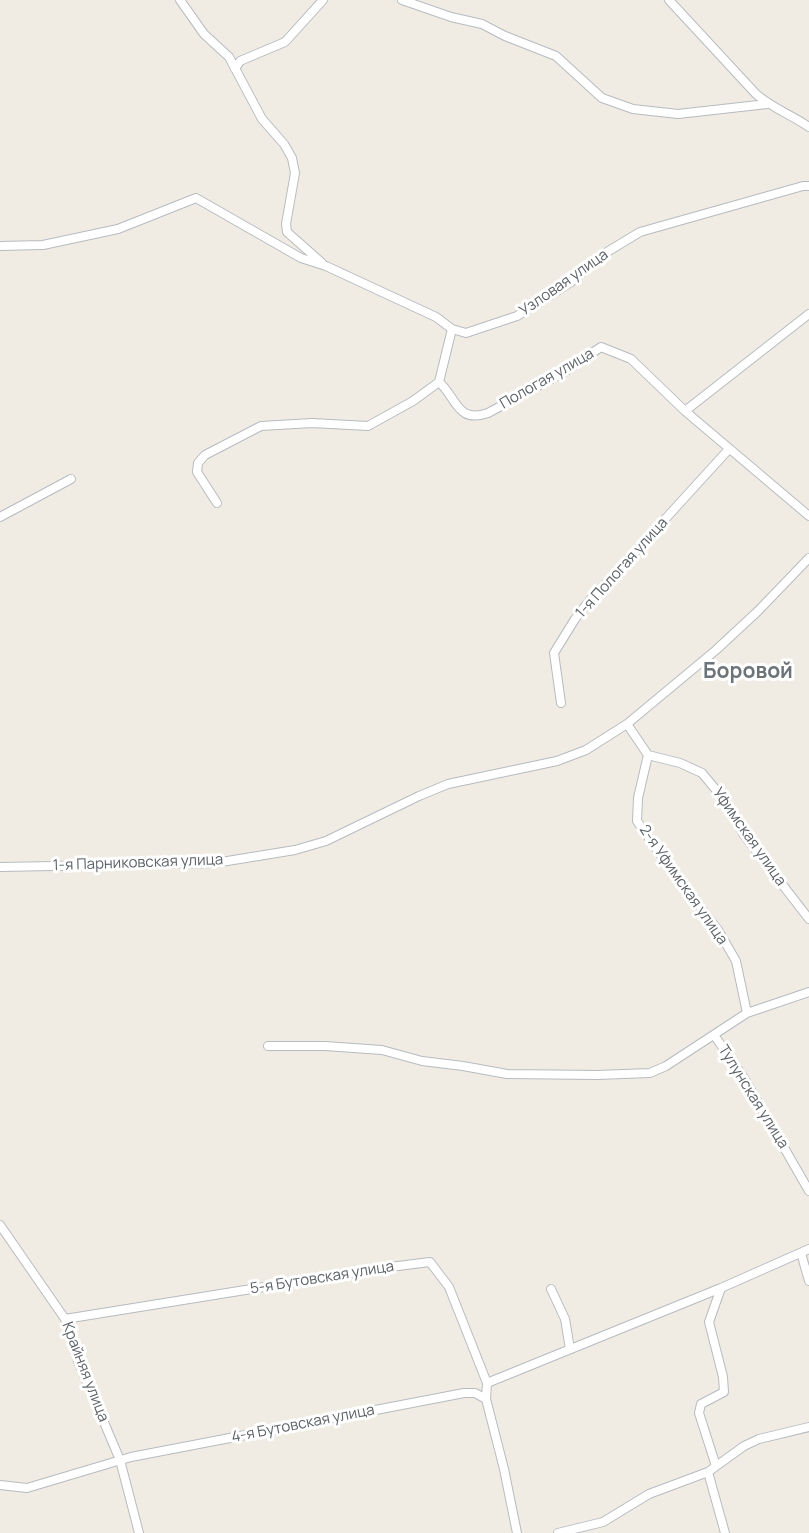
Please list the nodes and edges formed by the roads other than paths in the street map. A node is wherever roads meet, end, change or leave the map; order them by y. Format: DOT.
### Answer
graph roads {
  1 [pos="180,0"];
  2 [pos="323,0"];
  3 [pos="402,0"];
  4 [pos="671,2"];
  5 [pos="235,69"];
  6 [pos="767,104"];
  7 [pos="809,127"];
  8 [pos="809,186"];
  9 [pos="0,246"];
  10 [pos="326,266"];
  11 [pos="809,314"];
  12 [pos="452,329"];
  13 [pos="439,382"];
  14 [pos="685,411"];
  15 [pos="729,449"];
  16 [pos="71,479"];
  17 [pos="217,503"];
  18 [pos="809,516"];
  19 [pos="0,517"];
  20 [pos="809,558"];
  21 [pos="561,703"];
  22 [pos="627,724"];
  23 [pos="648,755"];
  24 [pos="0,867"];
  25 [pos="809,919"];
  26 [pos="809,992"];
  27 [pos="747,1013"];
  28 [pos="714,1035"];
  29 [pos="268,1046"];
  30 [pos="809,1191"];
  31 [pos="0,1225"];
  32 [pos="805,1251"];
  33 [pos="809,1281"];
  34 [pos="722,1288"];
  35 [pos="551,1289"];
  36 [pos="65,1318"];
  37 [pos="570,1349"];
  38 [pos="487,1383"];
  39 [pos="486,1399"];
  40 [pos="809,1426"];
  41 [pos="120,1460"];
  42 [pos="716,1466"];
  43 [pos="708,1472"];
  44 [pos="0,1485"];
  45 [pos="139,1533"];
  46 [pos="517,1533"];
  47 [pos="558,1533"];
  48 [pos="725,1533"];
  1 -- 5 [label="street"];
  2 -- 5 [label="street"];
  3 -- 6 [label="street"];
  4 -- 6 [label="street"];
  5 -- 10 [label="street"];
  6 -- 7 [label="street"];
  8 -- 12 [label="street, Узловая улица"];
  9 -- 10 [label="street"];
  10 -- 12 [label="street"];
  11 -- 14 [label="street"];
  12 -- 13 [label="street"];
  13 -- 14 [label="street, Пологая улица"];
  13 -- 17 [label="street"];
  14 -- 15 [label="street, Пологая улица"];
  15 -- 18 [label="street, Пологая улица"];
  15 -- 21 [label="street, 1-я Пологая улица"];
  16 -- 19 [label="street"];
  20 -- 22 [label="street, 1-я Парниковская улица"];
  22 -- 23 [label="street"];
  22 -- 24 [label="street, 1-я Парниковская улица"];
  23 -- 25 [label="street, Уфимская улица"];
  23 -- 27 [label="street, 2-я Уфимская улица"];
  26 -- 27 [label="street"];
  27 -- 28 [label="street"];
  28 -- 29 [label="street"];
  28 -- 30 [label="street, Тулунская улица"];
  31 -- 36 [label="street, Крайняя улица"];
  32 -- 33 [label="street"];
  32 -- 34 [label="street"];
  34 -- 37 [label="street"];
  34 -- 42 [label="street"];
  35 -- 37 [label="street"];
  36 -- 38 [label="street, 5-я Бутовская улица"];
  36 -- 41 [label="street, Крайняя улица"];
  37 -- 38 [label="street"];
  38 -- 39 [label="street, 5-я Бутовская улица"];
  39 -- 41 [label="street, 4-я Бутовская улица"];
  39 -- 46 [label="street, 5-я Бутовская улица"];
  40 -- 42 [label="street"];
  41 -- 44 [label="street, 4-я Бутовская улица"];
  41 -- 45 [label="street, Крайняя улица"];
  42 -- 43 [label="street"];
  43 -- 47 [label="street"];
  43 -- 48 [label="street"];
}
